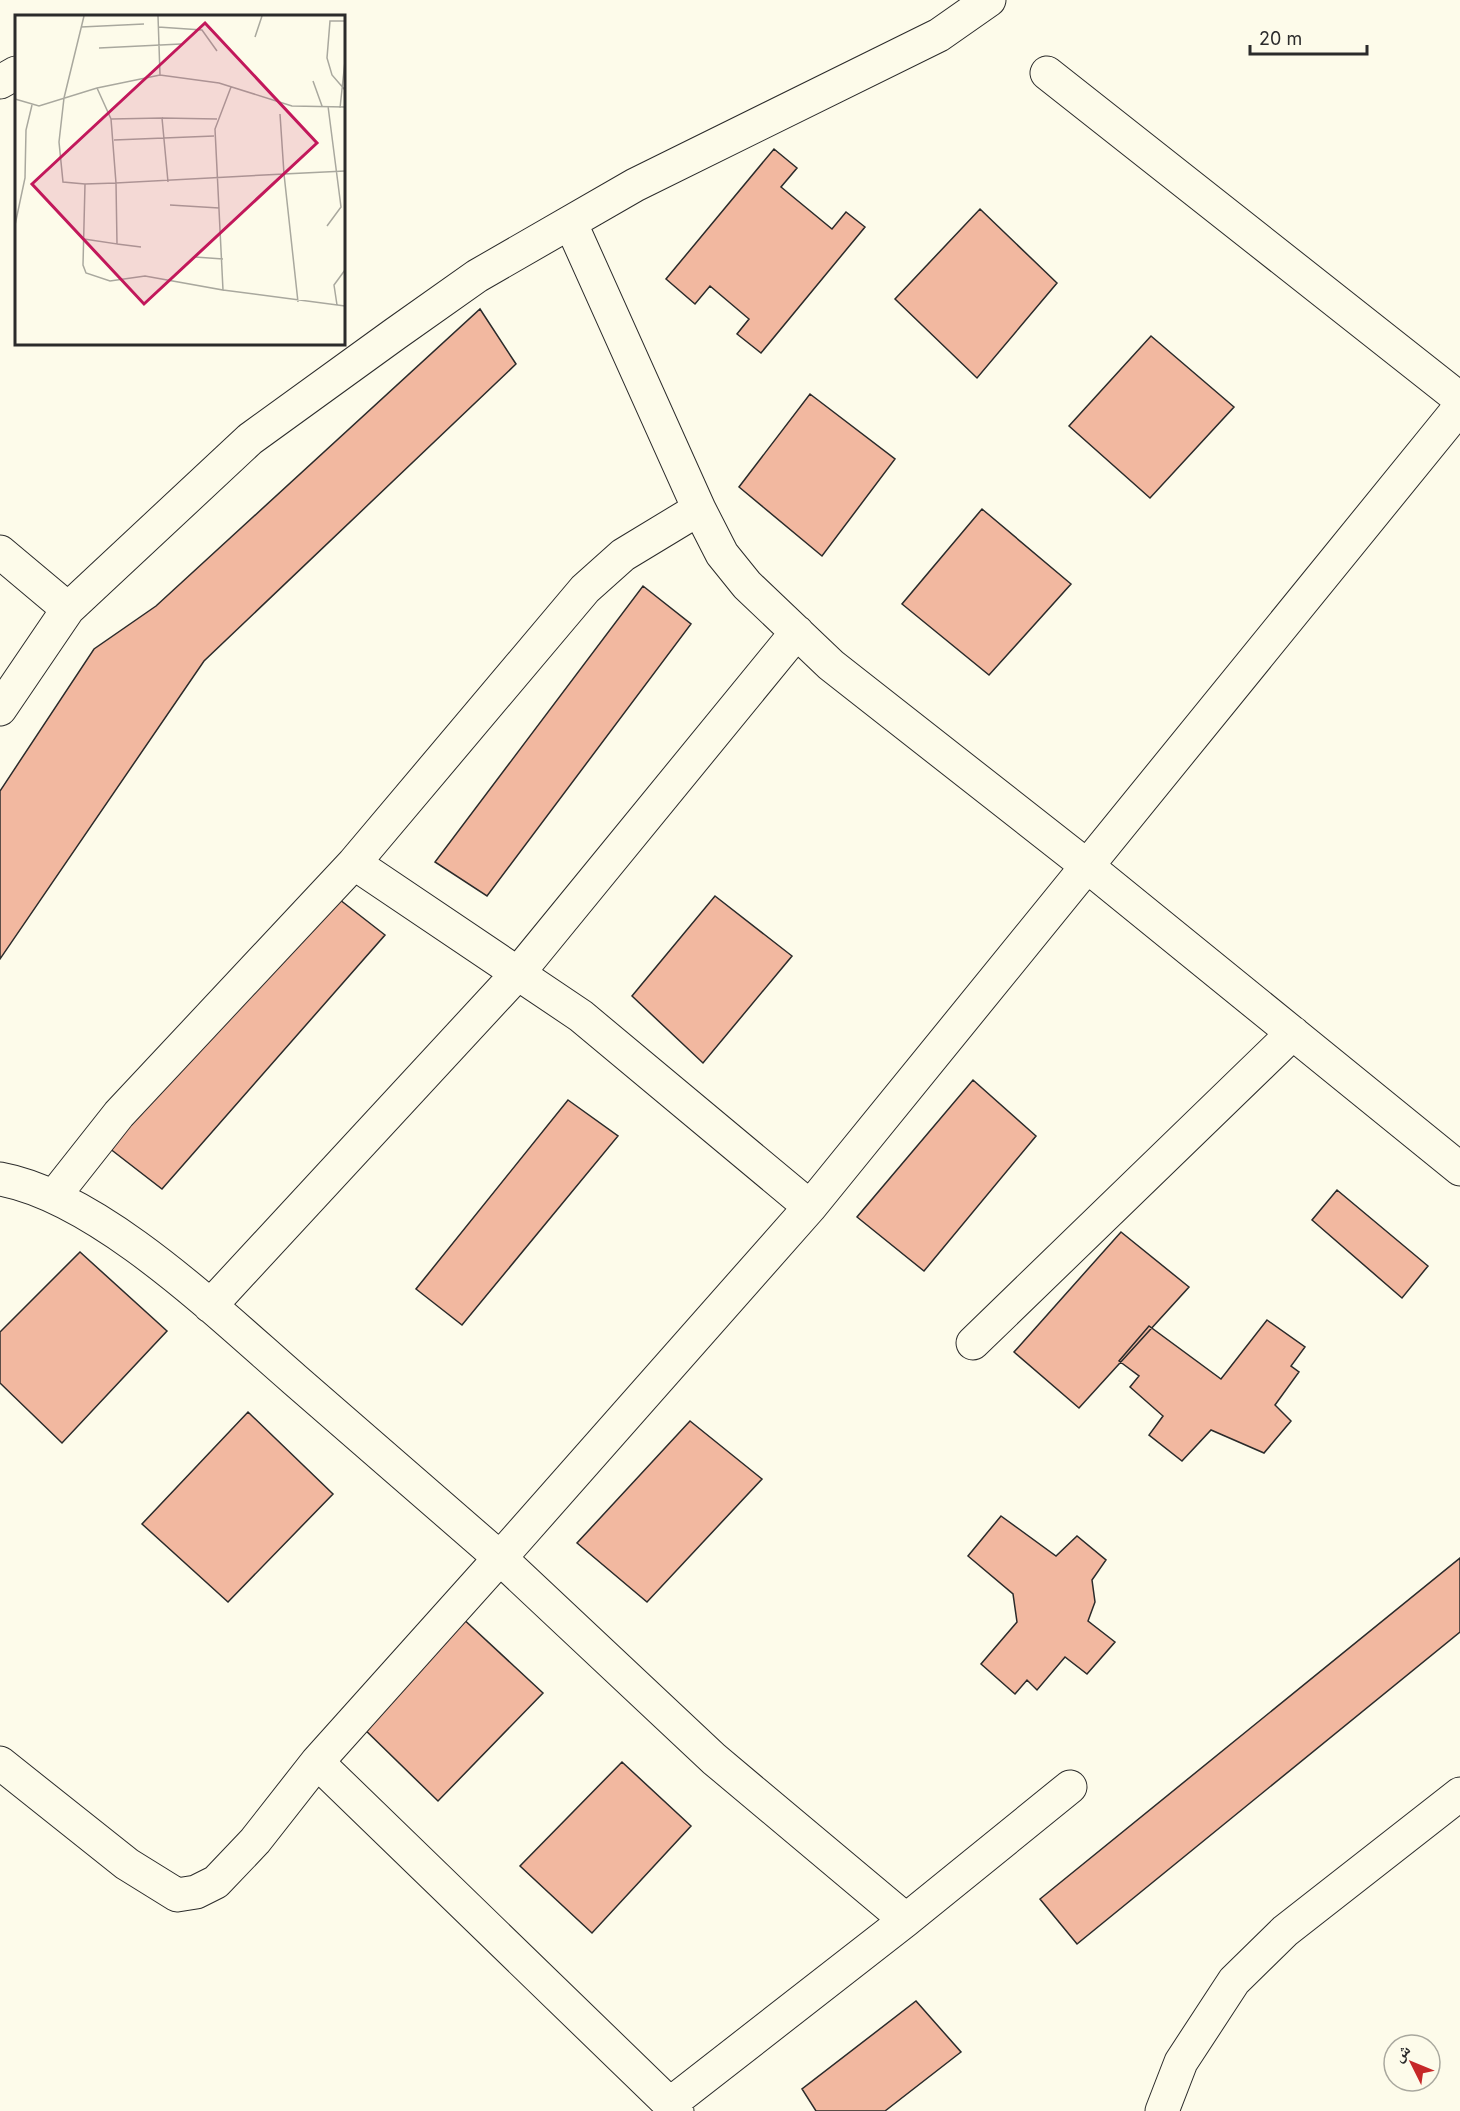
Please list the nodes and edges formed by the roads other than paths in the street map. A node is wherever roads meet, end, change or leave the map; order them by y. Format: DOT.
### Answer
graph roads {
  1 [pos="989,0"];
  2 [pos="1047,73"];
  3 [pos="15,74"];
  4 [pos="0,82"];
  5 [pos="571,224"];
  6 [pos="1460,399"];
  7 [pos="1460,407"];
  8 [pos="699,509"];
  9 [pos="0,552"];
  10 [pos="68,609"];
  11 [pos="797,632"];
  12 [pos="0,708"];
  13 [pos="354,863"];
  14 [pos="1087,866"];
  15 [pos="519,972"];
  16 [pos="1293,1033"];
  17 [pos="1460,1169"];
  18 [pos="0,1179"];
  19 [pos="55,1195"];
  20 [pos="810,1207"];
  21 [pos="210,1306"];
  22 [pos="973,1343"];
  23 [pos="500,1558"];
  24 [pos="318,1762"];
  25 [pos="0,1763"];
  26 [pos="1070,1787"];
  27 [pos="1460,1794"];
  28 [pos="906,1920"];
  29 [pos="673,2107"];
  30 [pos="1162,2111"];
  1 -- 5 [label="street"];
  2 -- 6 [label="street"];
  3 -- 4 [label="street"];
  5 -- 8 [label="street"];
  5 -- 10 [label="street"];
  7 -- 14 [label="street"];
  8 -- 11 [label="street"];
  8 -- 13 [label="street"];
  9 -- 10 [label="street"];
  10 -- 12 [label="street"];
  11 -- 14 [label="street"];
  11 -- 15 [label="street"];
  13 -- 15 [label="street"];
  13 -- 19 [label="street"];
  14 -- 16 [label="street"];
  14 -- 20 [label="street"];
  15 -- 20 [label="street"];
  15 -- 21 [label="street"];
  16 -- 17 [label="street"];
  16 -- 22 [label="street"];
  18 -- 19 [label="street"];
  19 -- 21 [label="street"];
  20 -- 23 [label="street"];
  21 -- 23 [label="street"];
  23 -- 24 [label="street"];
  23 -- 28 [label="street"];
  24 -- 25 [label="street"];
  24 -- 29 [label="street"];
  26 -- 28 [label="street"];
  27 -- 30 [label="street"];
  28 -- 29 [label="street"];
}
